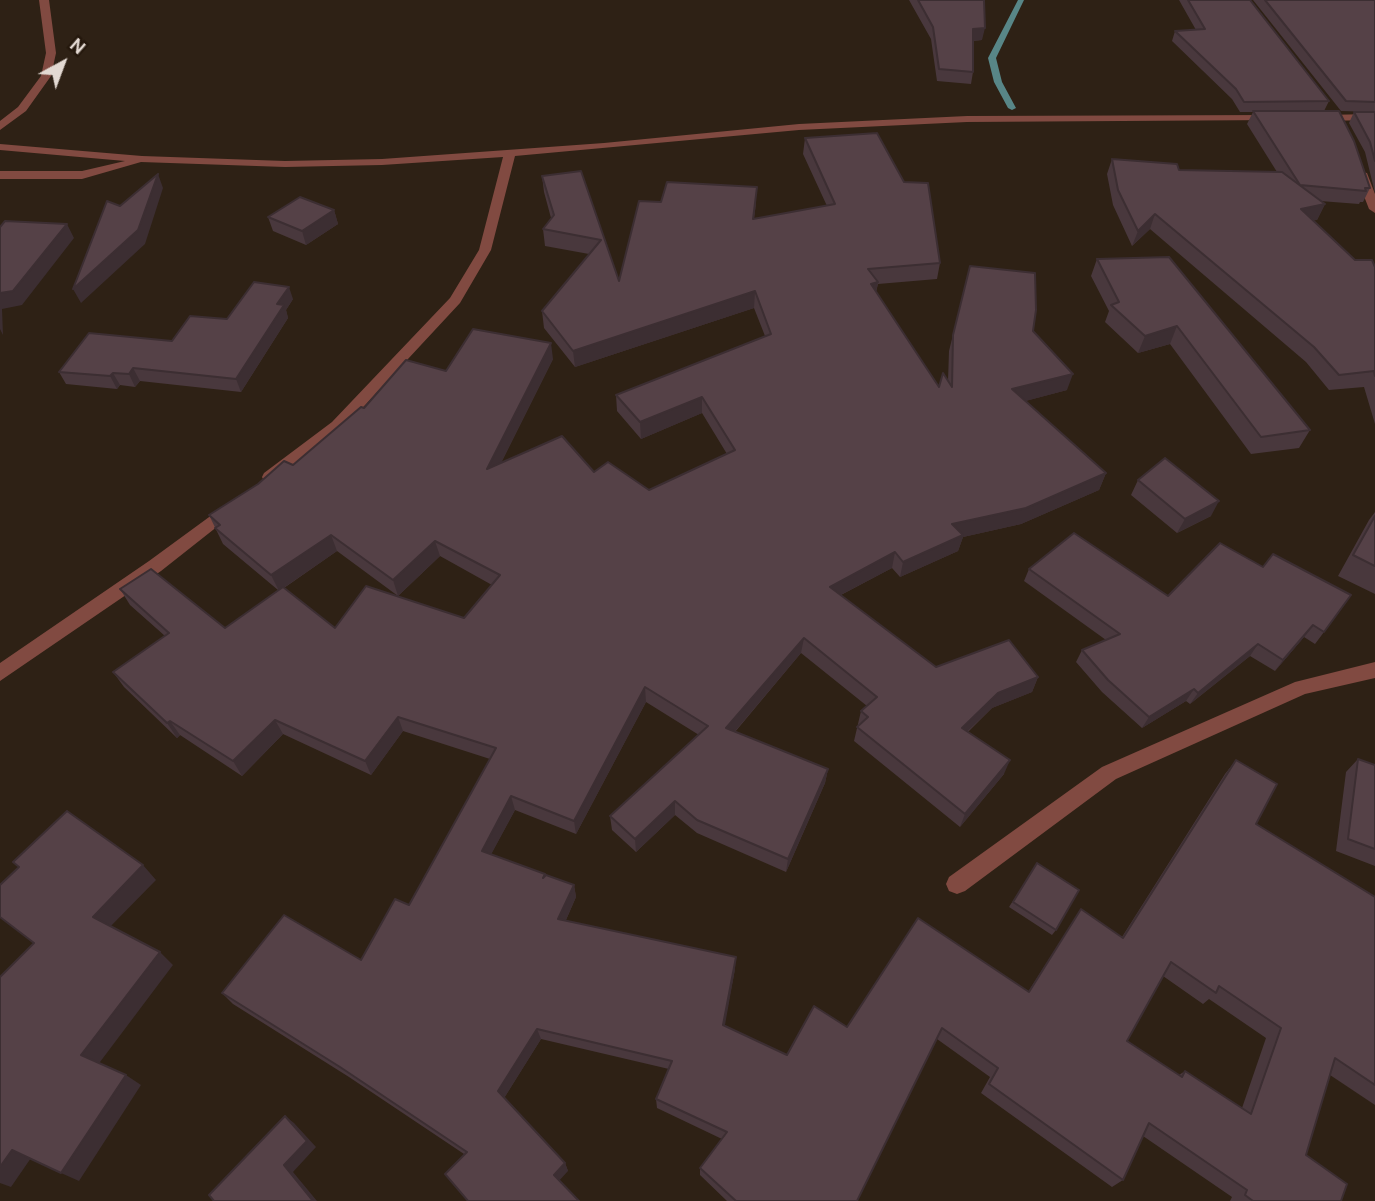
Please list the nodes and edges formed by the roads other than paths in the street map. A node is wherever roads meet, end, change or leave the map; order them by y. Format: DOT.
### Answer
graph roads {
  1 [pos="44,0"];
  2 [pos="1375,117"];
  3 [pos="1283,118"];
  4 [pos="1311,118"];
  5 [pos="0,127"];
  6 [pos="0,147"];
  7 [pos="510,152"];
  8 [pos="142,159"];
  9 [pos="1359,166"];
  10 [pos="0,175"];
  11 [pos="1375,209"];
  12 [pos="1375,670"];
  13 [pos="0,673"];
  14 [pos="957,884"];
  1 -- 5 [label="street"];
  2 -- 4 [label="street"];
  3 -- 7 [label="street"];
  6 -- 8 [label="street"];
  7 -- 8 [label="street"];
  7 -- 13 [label="street"];
  8 -- 10 [label="street"];
  9 -- 11 [label="street"];
  12 -- 14 [label="street"];
}
